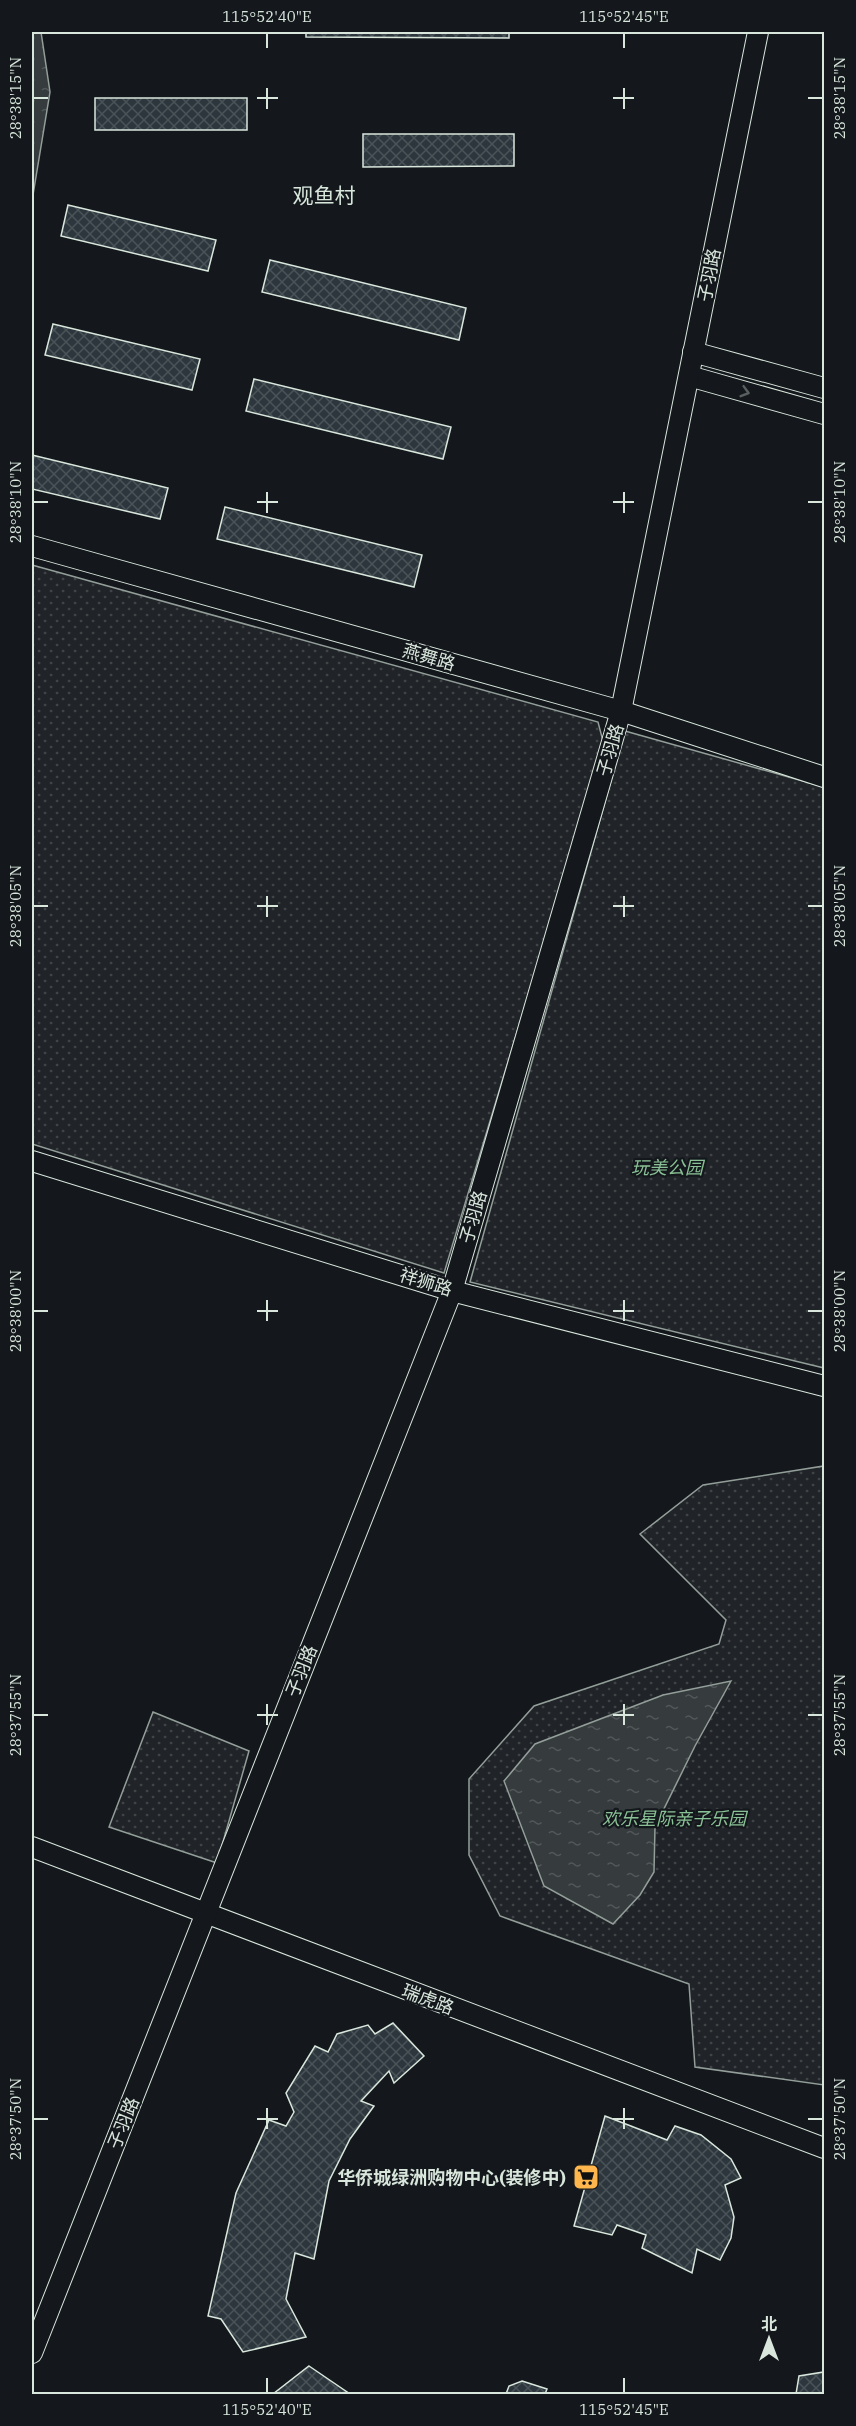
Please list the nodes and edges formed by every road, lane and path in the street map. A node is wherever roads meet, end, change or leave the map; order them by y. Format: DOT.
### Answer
graph roads {
  1 [pos="758,32"];
  2 [pos="693,352"];
  3 [pos="689,376"];
  4 [pos="825,388"];
  5 [pos="825,414"];
  6 [pos="32,546"];
  7 [pos="621,711"];
  8 [pos="825,777"];
  9 [pos="32,1161"];
  10 [pos="452,1291"];
  11 [pos="825,1386"];
  12 [pos="32,1847"];
  13 [pos="205,1915"];
  14 [pos="825,2148"];
  15 [pos="32,2353"];
  1 -- 2 [label="street, 子羽路"];
  2 -- 3 [label="street, 子羽路"];
  2 -- 4 [label="street"];
  3 -- 5 [label="street, one-way"];
  3 -- 7 [label="street, 子羽路"];
  6 -- 7 [label="street, 燕舞路"];
  7 -- 8 [label="street, 燕舞路"];
  7 -- 10 [label="street, 子羽路"];
  9 -- 10 [label="street, 祥狮路"];
  10 -- 11 [label="street, 祥狮路"];
  10 -- 13 [label="street, 子羽路"];
  12 -- 13 [label="street, 瑞虎路"];
  13 -- 14 [label="street, 瑞虎路"];
  13 -- 15 [label="street, 子羽路"];
}
